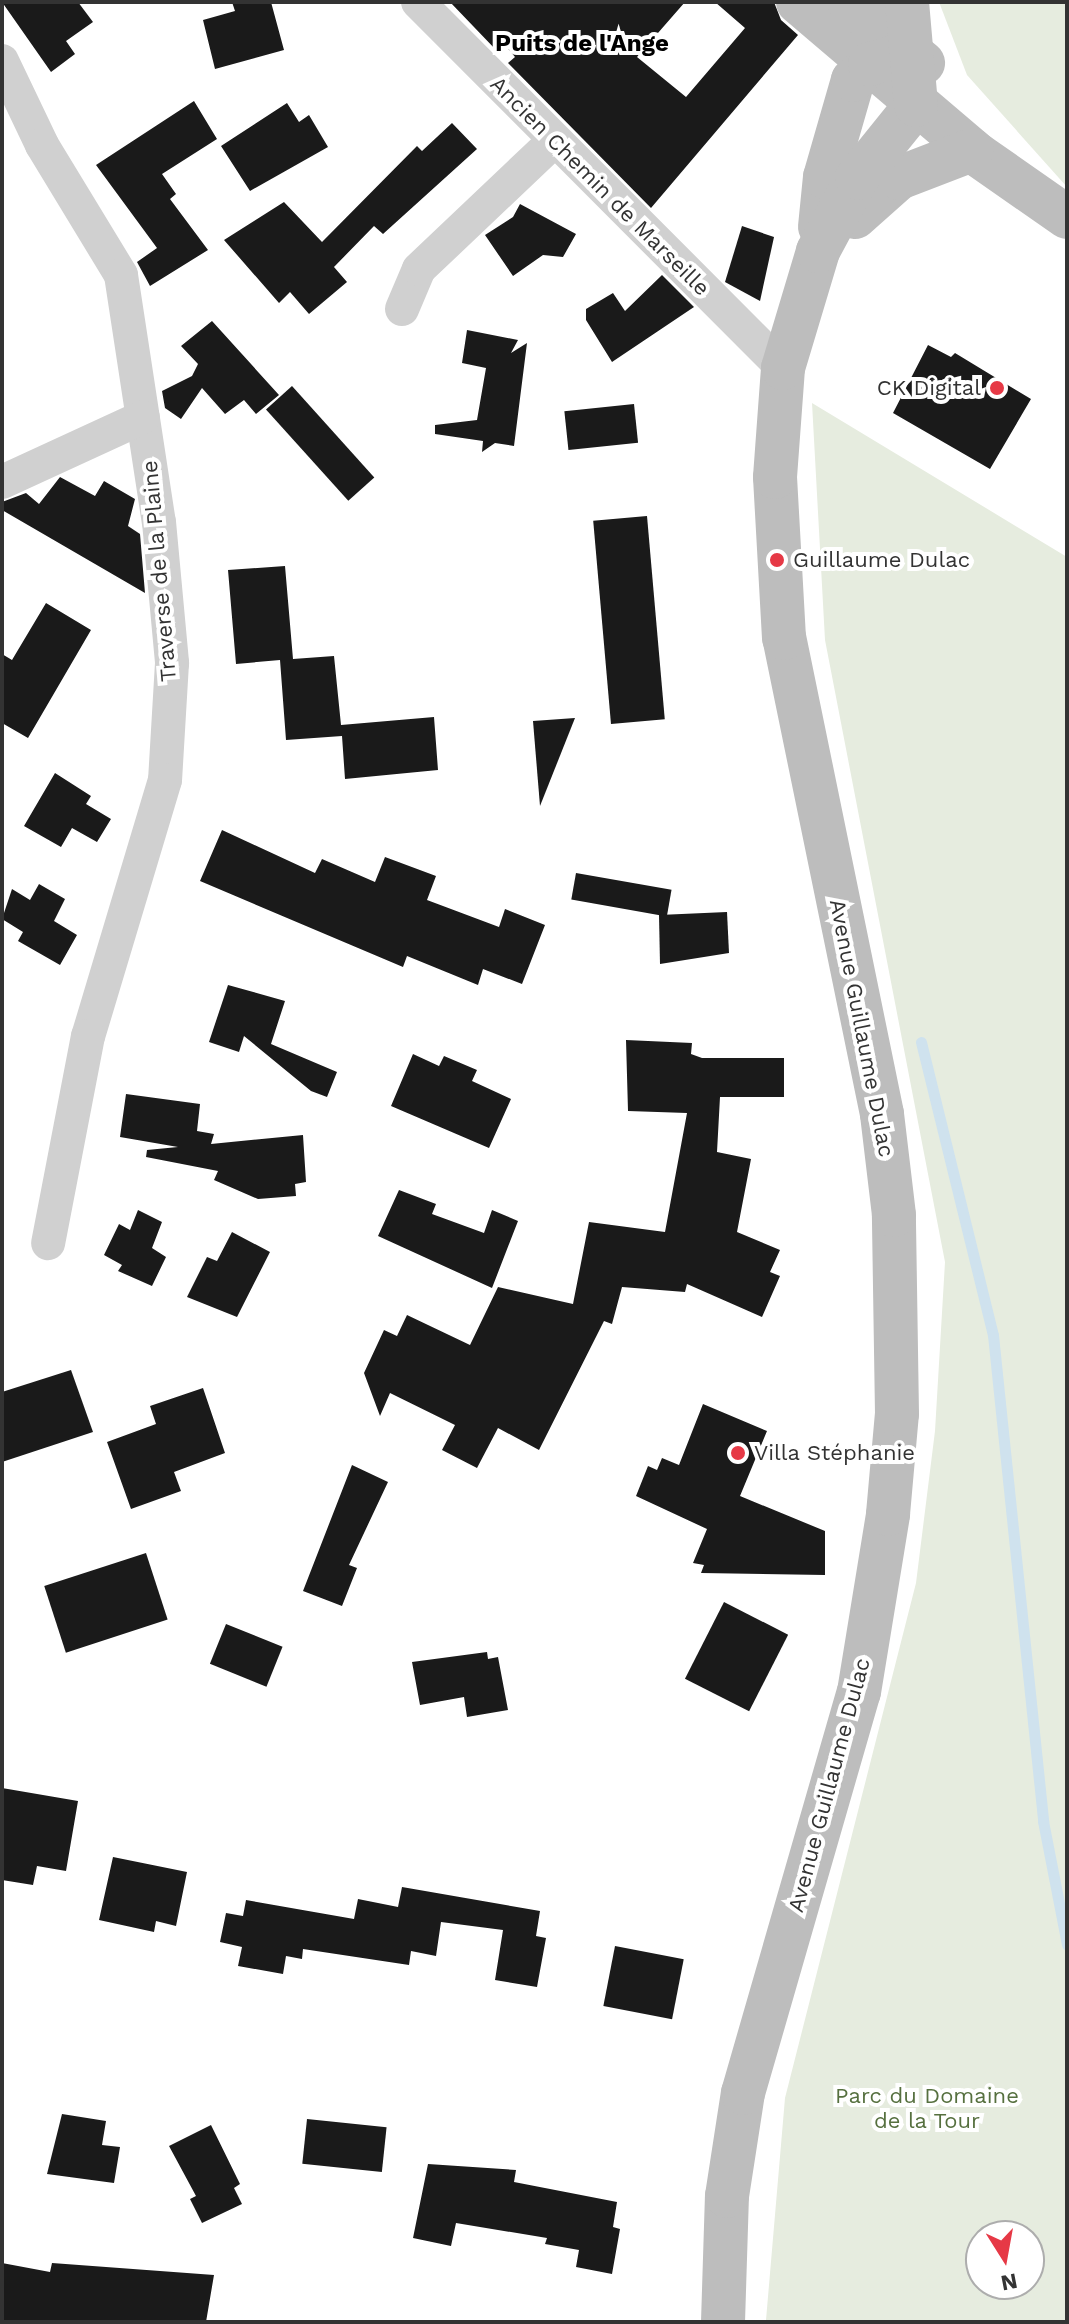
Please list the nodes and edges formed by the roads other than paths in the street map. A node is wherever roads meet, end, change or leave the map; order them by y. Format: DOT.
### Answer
graph roads {
  1 [pos="418,2"];
  2 [pos="798,2"];
  3 [pos="868,19"];
  4 [pos="915,55"];
  5 [pos="2,61"];
  6 [pos="916,105"];
  7 [pos="554,141"];
  8 [pos="972,150"];
  9 [pos="1019,178"];
  10 [pos="1067,217"];
  11 [pos="818,251"];
  12 [pos="402,309"];
  13 [pos="783,368"];
  14 [pos="143,417"];
  15 [pos="2,482"];
  16 [pos="48,1243"];
  17 [pos="723,2322"];
  1 -- 7 [label="street, Ancien Chemin de Marseille"];
  2 -- 3 [label="main road"];
  3 -- 4 [label="main road"];
  3 -- 6 [label="main road"];
  3 -- 11 [label="main road, Avenue Guillaume Dulac"];
  4 -- 6 [label="main road"];
  4 -- 9 [label="main road"];
  5 -- 14 [label="street, Traverse de la Plaine"];
  6 -- 8 [label="main road"];
  6 -- 11 [label="main road, Avenue Guillaume Dulac"];
  7 -- 12 [label="street"];
  7 -- 13 [label="street, Ancien Chemin de Marseille"];
  8 -- 9 [label="main road"];
  8 -- 11 [label="main road"];
  9 -- 10 [label="main road"];
  11 -- 13 [label="main road, Avenue Guillaume Dulac"];
  13 -- 17 [label="main road, Avenue Guillaume Dulac"];
  14 -- 15 [label="street"];
  14 -- 16 [label="street, Traverse de la Plaine"];
}
